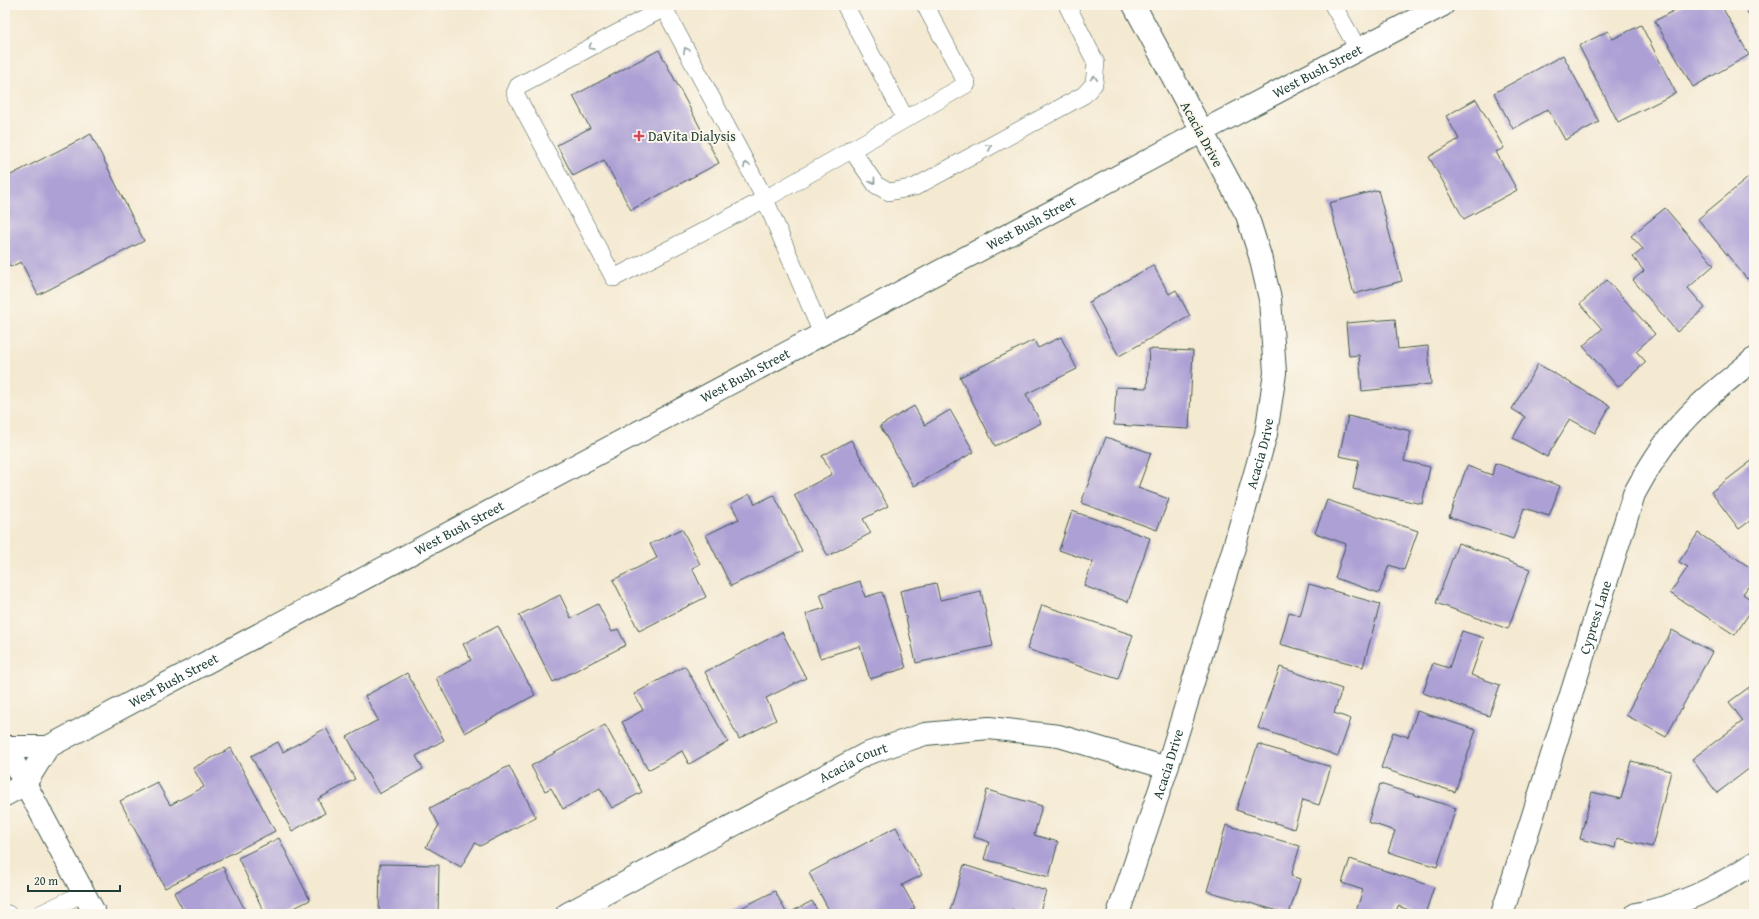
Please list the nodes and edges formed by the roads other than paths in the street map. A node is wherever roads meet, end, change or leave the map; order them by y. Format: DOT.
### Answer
graph roads {
  1 [pos="845,5"];
  2 [pos="925,5"];
  3 [pos="1067,5"];
  4 [pos="1134,5"];
  5 [pos="1333,5"];
  6 [pos="1443,5"];
  7 [pos="663,6"];
  8 [pos="1358,49"];
  9 [pos="905,118"];
  10 [pos="1201,132"];
  11 [pos="851,149"];
  12 [pos="765,199"];
  13 [pos="822,334"];
  14 [pos="1754,359"];
  15 [pos="5,747"];
  16 [pos="48,747"];
  17 [pos="1167,768"];
  18 [pos="25,784"];
  19 [pos="5,795"];
  20 [pos="1754,863"];
  21 [pos="84,893"];
  22 [pos="40,914"];
  23 [pos="95,914"];
  24 [pos="567,914"];
  25 [pos="1118,914"];
  26 [pos="1502,914"];
  27 [pos="1636,914"];
  1 -- 9 [label="lane"];
  2 -- 9 [label="lane"];
  11 -- 3 [label="lane, one-way"];
  4 -- 10 [label="street, Acacia Drive"];
  5 -- 8 [label="lane"];
  6 -- 8 [label="street, West Bush Street"];
  12 -- 7 [label="lane, one-way"];
  7 -- 12 [label="lane, one-way"];
  8 -- 10 [label="street, West Bush Street"];
  9 -- 11 [label="lane"];
  10 -- 13 [label="street, West Bush Street"];
  10 -- 17 [label="street, Acacia Drive"];
  11 -- 12 [label="lane"];
  12 -- 13 [label="lane"];
  13 -- 16 [label="street, West Bush Street"];
  14 -- 26 [label="street, Cypress Lane"];
  15 -- 16 [label="street, West Bush Street"];
  15 -- 18 [label="street"];
  16 -- 18 [label="street"];
  17 -- 24 [label="street, Acacia Court"];
  17 -- 25 [label="street, Acacia Drive"];
  18 -- 19 [label="street"];
  18 -- 21 [label="street"];
  20 -- 27 [label="street"];
  21 -- 22 [label="lane"];
  21 -- 23 [label="street"];
}
